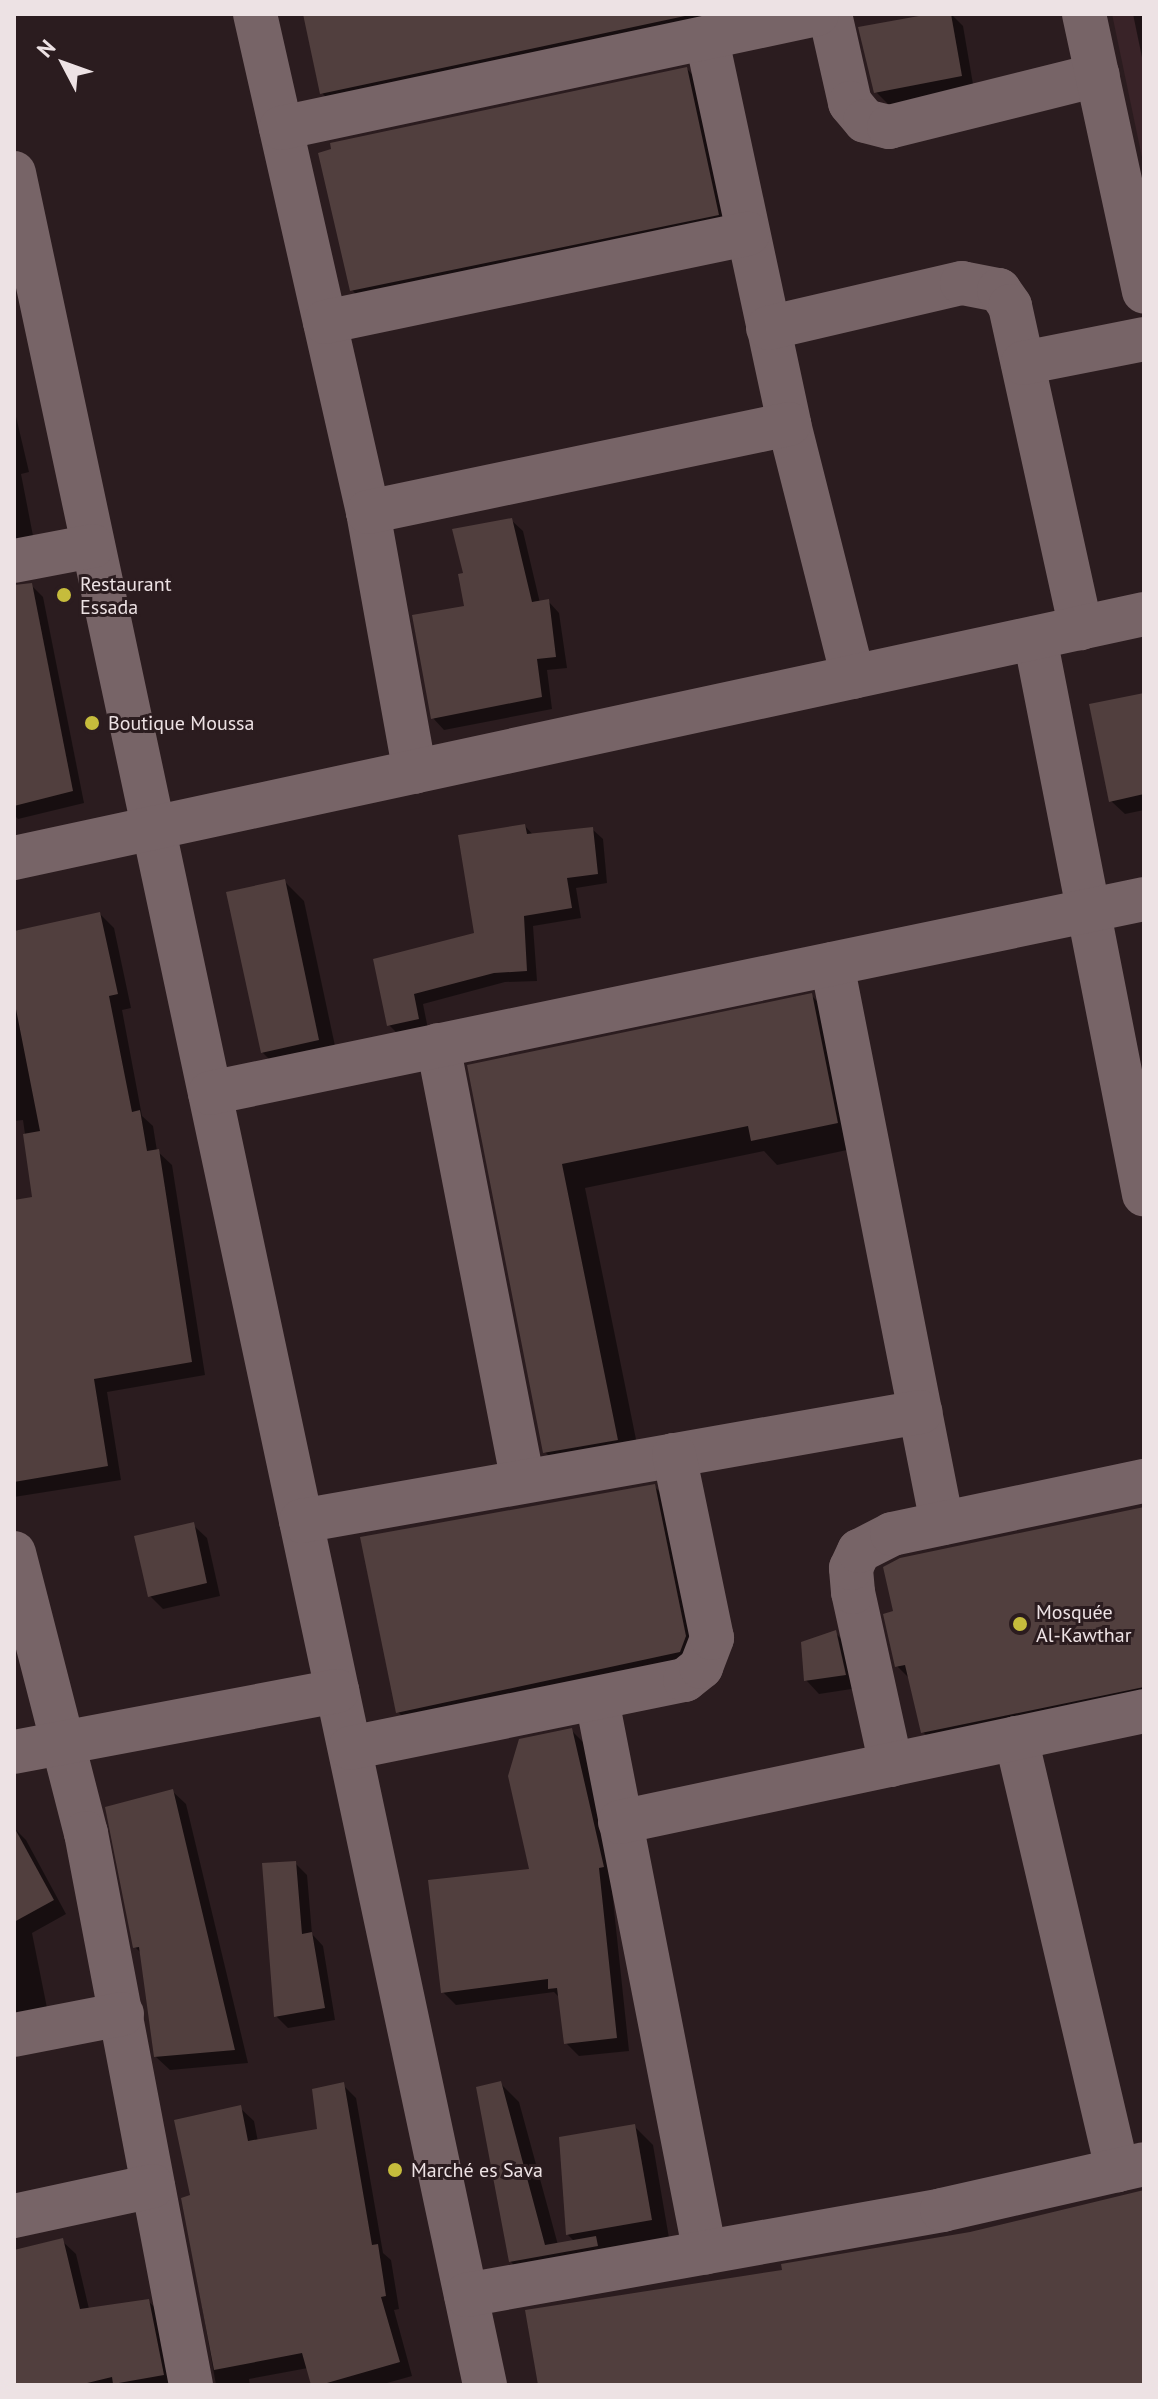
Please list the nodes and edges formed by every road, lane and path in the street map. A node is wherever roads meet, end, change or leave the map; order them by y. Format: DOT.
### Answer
graph roads {
  1 [pos="255,14"];
  2 [pos="817,14"];
  3 [pos="830,14"];
  4 [pos="1084,14"];
  5 [pos="707,40"];
  6 [pos="1098,75"];
  7 [pos="281,128"];
  8 [pos="14,173"];
  9 [pos="748,234"];
  10 [pos="1144,292"];
  11 [pos="325,322"];
  12 [pos="768,328"];
  13 [pos="1144,339"];
  14 [pos="1023,363"];
  15 [pos="789,424"];
  16 [pos="368,512"];
  17 [pos="93,546"];
  18 [pos="14,561"];
  19 [pos="1144,614"];
  20 [pos="1081,628"];
  21 [pos="1035,638"];
  22 [pos="853,677"];
  23 [pos="415,772"];
  24 [pos="153,828"];
  25 [pos="14,858"];
  26 [pos="1144,899"];
  27 [pos="1089,911"];
  28 [pos="832,964"];
  29 [pos="438,1045"];
  30 [pos="210,1093"];
  31 [pos="1144,1194"];
  32 [pos="920,1412"];
  33 [pos="674,1455"];
  34 [pos="523,1481"];
  35 [pos="1144,1481"];
  36 [pos="301,1521"];
  37 [pos="942,1523"];
  38 [pos="14,1553"];
  39 [pos="337,1691"];
  40 [pos="597,1700"];
  41 [pos="1144,1711"];
  42 [pos="1016,1738"];
  43 [pos="64,1741"];
  44 [pos="350,1748"];
  45 [pos="14,1752"];
  46 [pos="891,1765"];
  47 [pos="620,1822"];
  48 [pos="122,2014"];
  49 [pos="14,2035"];
  50 [pos="1130,2167"];
  51 [pos="153,2186"];
  52 [pos="14,2216"];
  53 [pos="705,2253"];
  54 [pos="466,2295"];
  55 [pos="191,2385"];
  56 [pos="485,2385"];
  1 -- 7 [label="street"];
  2 -- 5 [label="street"];
  3 -- 6 [label="street"];
  4 -- 6 [label="street"];
  5 -- 7 [label="street"];
  5 -- 9 [label="street"];
  6 -- 10 [label="street"];
  7 -- 11 [label="street"];
  8 -- 17 [label="street"];
  9 -- 11 [label="street"];
  9 -- 12 [label="street"];
  11 -- 16 [label="street"];
  12 -- 14 [label="street"];
  12 -- 15 [label="street"];
  13 -- 14 [label="street"];
  14 -- 20 [label="street"];
  15 -- 16 [label="street"];
  15 -- 22 [label="street"];
  16 -- 23 [label="street"];
  17 -- 18 [label="street"];
  17 -- 24 [label="street"];
  19 -- 20 [label="street"];
  20 -- 21 [label="street"];
  21 -- 22 [label="street"];
  21 -- 27 [label="street"];
  22 -- 23 [label="street"];
  23 -- 24 [label="street"];
  24 -- 25 [label="street"];
  24 -- 30 [label="street"];
  26 -- 27 [label="street"];
  27 -- 28 [label="street"];
  27 -- 31 [label="street"];
  28 -- 29 [label="street"];
  28 -- 32 [label="street"];
  29 -- 30 [label="street"];
  29 -- 34 [label="street"];
  30 -- 36 [label="street"];
  32 -- 33 [label="street"];
  32 -- 37 [label="street"];
  33 -- 34 [label="street"];
  33 -- 40 [label="street"];
  34 -- 36 [label="street"];
  35 -- 37 [label="street"];
  36 -- 39 [label="street"];
  37 -- 46 [label="street"];
  38 -- 43 [label="street"];
  39 -- 43 [label="street"];
  39 -- 44 [label="street"];
  40 -- 44 [label="street"];
  40 -- 47 [label="street"];
  41 -- 42 [label="street"];
  42 -- 46 [label="street"];
  42 -- 50 [label="street"];
  43 -- 45 [label="street"];
  43 -- 48 [label="street"];
  44 -- 54 [label="street"];
  46 -- 47 [label="street"];
  47 -- 53 [label="street"];
  48 -- 49 [label="street"];
  48 -- 51 [label="street"];
  50 -- 53 [label="street"];
  51 -- 52 [label="street"];
  51 -- 55 [label="street"];
  53 -- 54 [label="street"];
  54 -- 56 [label="street"];
}
